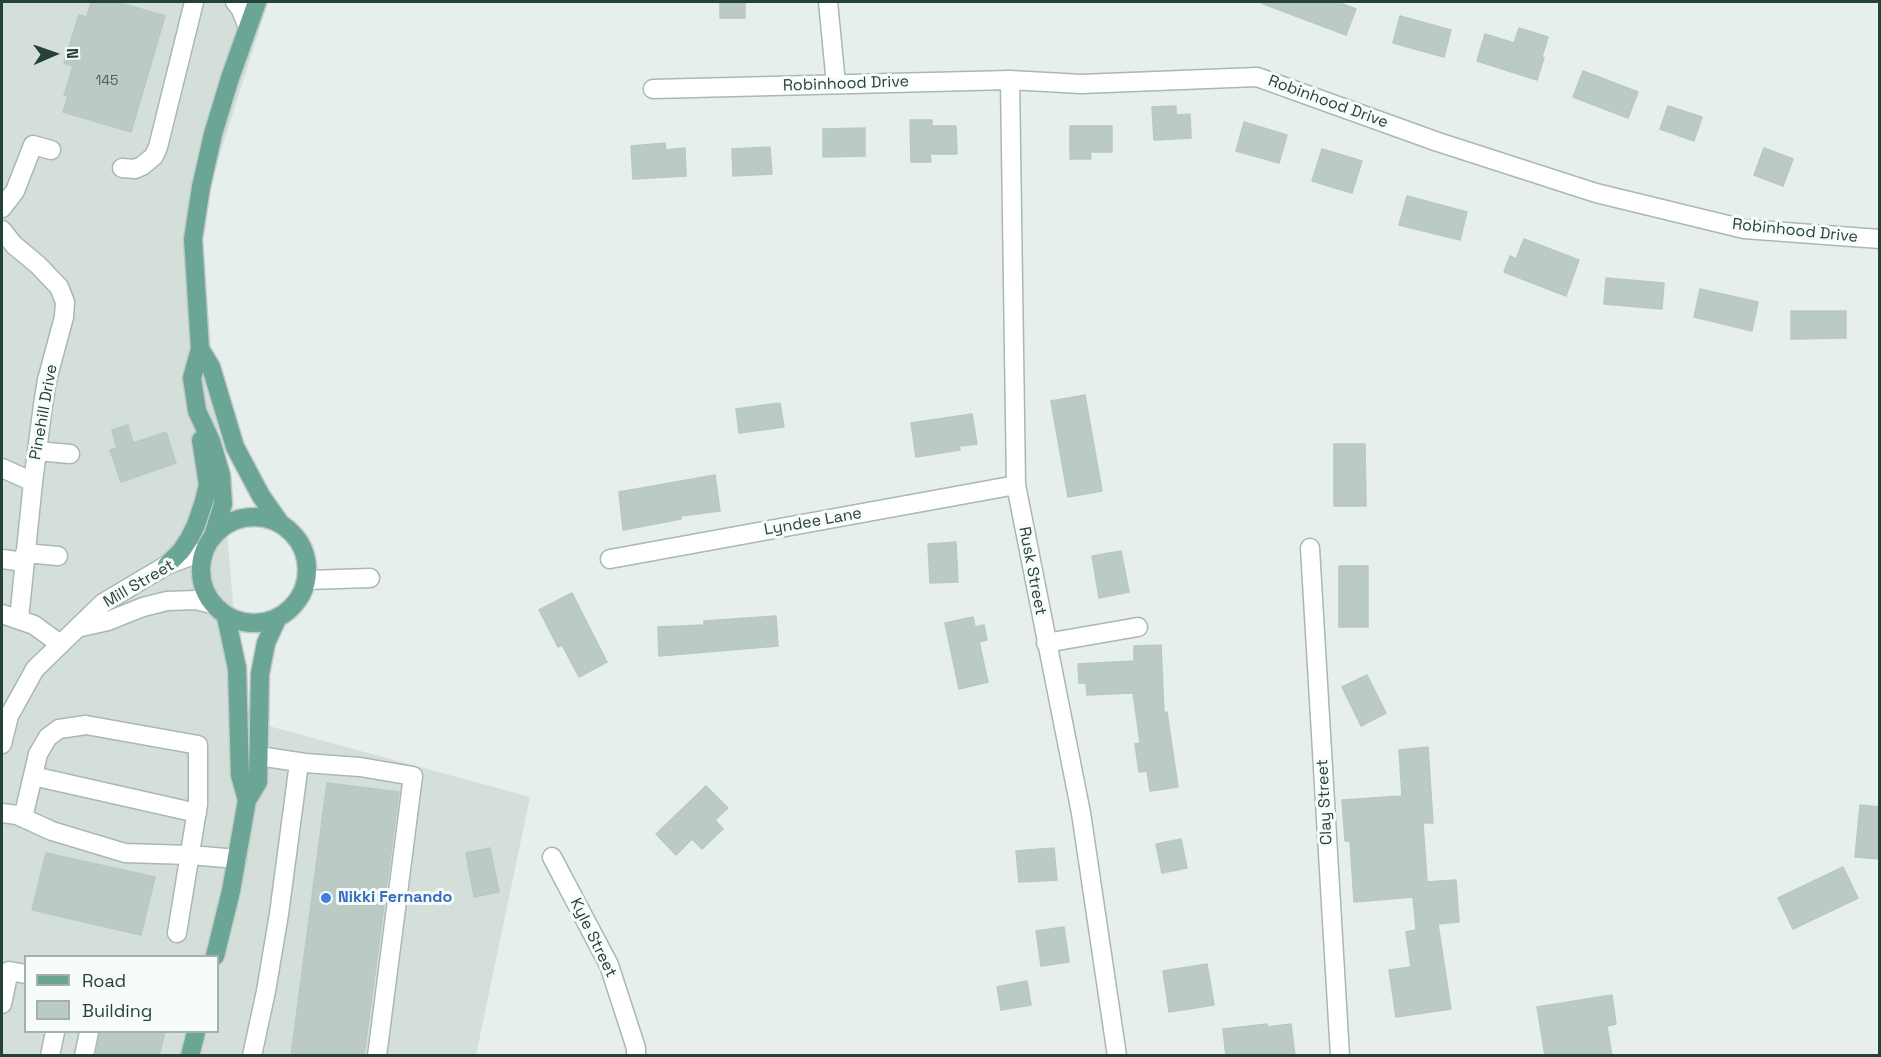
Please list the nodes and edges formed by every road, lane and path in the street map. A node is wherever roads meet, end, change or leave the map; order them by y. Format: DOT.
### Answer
graph roads {
  1 [pos="194,2"];
  2 [pos="235,2"];
  3 [pos="257,2"];
  4 [pos="828,2"];
  5 [pos="248,27"];
  6 [pos="1010,80"];
  7 [pos="836,84"];
  8 [pos="653,89"];
  9 [pos="51,150"];
  10 [pos="122,168"];
  11 [pos="2,208"];
  12 [pos="2,230"];
  13 [pos="1880,239"];
  14 [pos="200,349"];
  15 [pos="196,411"];
  16 [pos="37,451"];
  17 [pos="70,454"];
  18 [pos="2,468"];
  19 [pos="33,483"];
  20 [pos="1016,485"];
  21 [pos="280,523"];
  22 [pos="208,543"];
  23 [pos="1310,548"];
  24 [pos="58,556"];
  25 [pos="24,558"];
  26 [pos="610,559"];
  27 [pos="2,560"];
  28 [pos="167,565"];
  29 [pos="370,578"];
  30 [pos="307,580"];
  31 [pos="212,604"];
  32 [pos="10,617"];
  33 [pos="226,617"];
  34 [pos="277,619"];
  35 [pos="81,627"];
  36 [pos="1138,627"];
  37 [pos="1046,643"];
  38 [pos="60,644"];
  39 [pos="2,744"];
  40 [pos="259,756"];
  41 [pos="299,763"];
  42 [pos="33,777"];
  43 [pos="247,800"];
  44 [pos="2,813"];
  45 [pos="197,813"];
  46 [pos="23,818"];
  47 [pos="190,855"];
  48 [pos="552,857"];
  49 [pos="237,859"];
  50 [pos="177,933"];
  51 [pos="214,955"];
  52 [pos="24,974"];
  53 [pos="2,1004"];
  54 [pos="55,1033"];
  55 [pos="89,1033"];
  56 [pos="196,1033"];
  57 [pos="50,1056"];
  58 [pos="84,1056"];
  59 [pos="190,1056"];
  60 [pos="252,1056"];
  61 [pos="377,1056"];
  62 [pos="636,1056"];
  63 [pos="1117,1056"];
  64 [pos="1340,1056"];
  1 -- 10 [label="street"];
  2 -- 5 [label="street"];
  3 -- 5 [label="main road"];
  4 -- 7 [label="street"];
  5 -- 14 [label="main road"];
  6 -- 7 [label="street, Robinhood Drive"];
  6 -- 13 [label="street, Robinhood Drive"];
  6 -- 20 [label="street, Rusk Street"];
  7 -- 8 [label="street, Robinhood Drive"];
  9 -- 11 [label="street"];
  12 -- 16 [label="street, Pinehill Drive"];
  14 -- 15 [label="main road"];
  14 -- 21 [label="main road"];
  15 -- 22 [label="main road"];
  15 -- 28 [label="main road"];
  16 -- 17 [label="street"];
  16 -- 19 [label="street, Pinehill Drive"];
  18 -- 19 [label="street"];
  19 -- 25 [label="street, Pinehill Drive"];
  20 -- 26 [label="street, Lyndee Lane"];
  20 -- 37 [label="street, Rusk Street"];
  21 -- 22 [label="main road"];
  21 -- 30 [label="main road"];
  22 -- 28 [label="street, Mill Street"];
  22 -- 31 [label="main road"];
  23 -- 64 [label="street, Clay Street"];
  24 -- 25 [label="street"];
  25 -- 27 [label="street"];
  25 -- 32 [label="street, Pinehill Drive"];
  28 -- 35 [label="street, Mill Street"];
  29 -- 30 [label="street"];
  30 -- 34 [label="main road"];
  31 -- 33 [label="main road"];
  31 -- 35 [label="street, Mill Street"];
  32 -- 38 [label="street"];
  33 -- 34 [label="main road"];
  33 -- 43 [label="main road"];
  34 -- 40 [label="main road"];
  35 -- 38 [label="street, Mill Street"];
  36 -- 37 [label="street"];
  37 -- 63 [label="street, Rusk Street"];
  38 -- 39 [label="street, Mill Street"];
  40 -- 41 [label="street"];
  40 -- 43 [label="main road"];
  41 -- 60 [label="street"];
  41 -- 61 [label="street"];
  42 -- 45 [label="street"];
  42 -- 45 [label="street"];
  42 -- 46 [label="street"];
  43 -- 49 [label="main road"];
  44 -- 46 [label="street"];
  45 -- 47 [label="street"];
  46 -- 47 [label="street"];
  47 -- 49 [label="street"];
  47 -- 50 [label="street"];
  48 -- 62 [label="street, Kyle Street"];
  49 -- 51 [label="main road"];
  52 -- 53 [label="street"];
  54 -- 57 [label="street"];
  55 -- 58 [label="street"];
  56 -- 59 [label="main road"];
}
